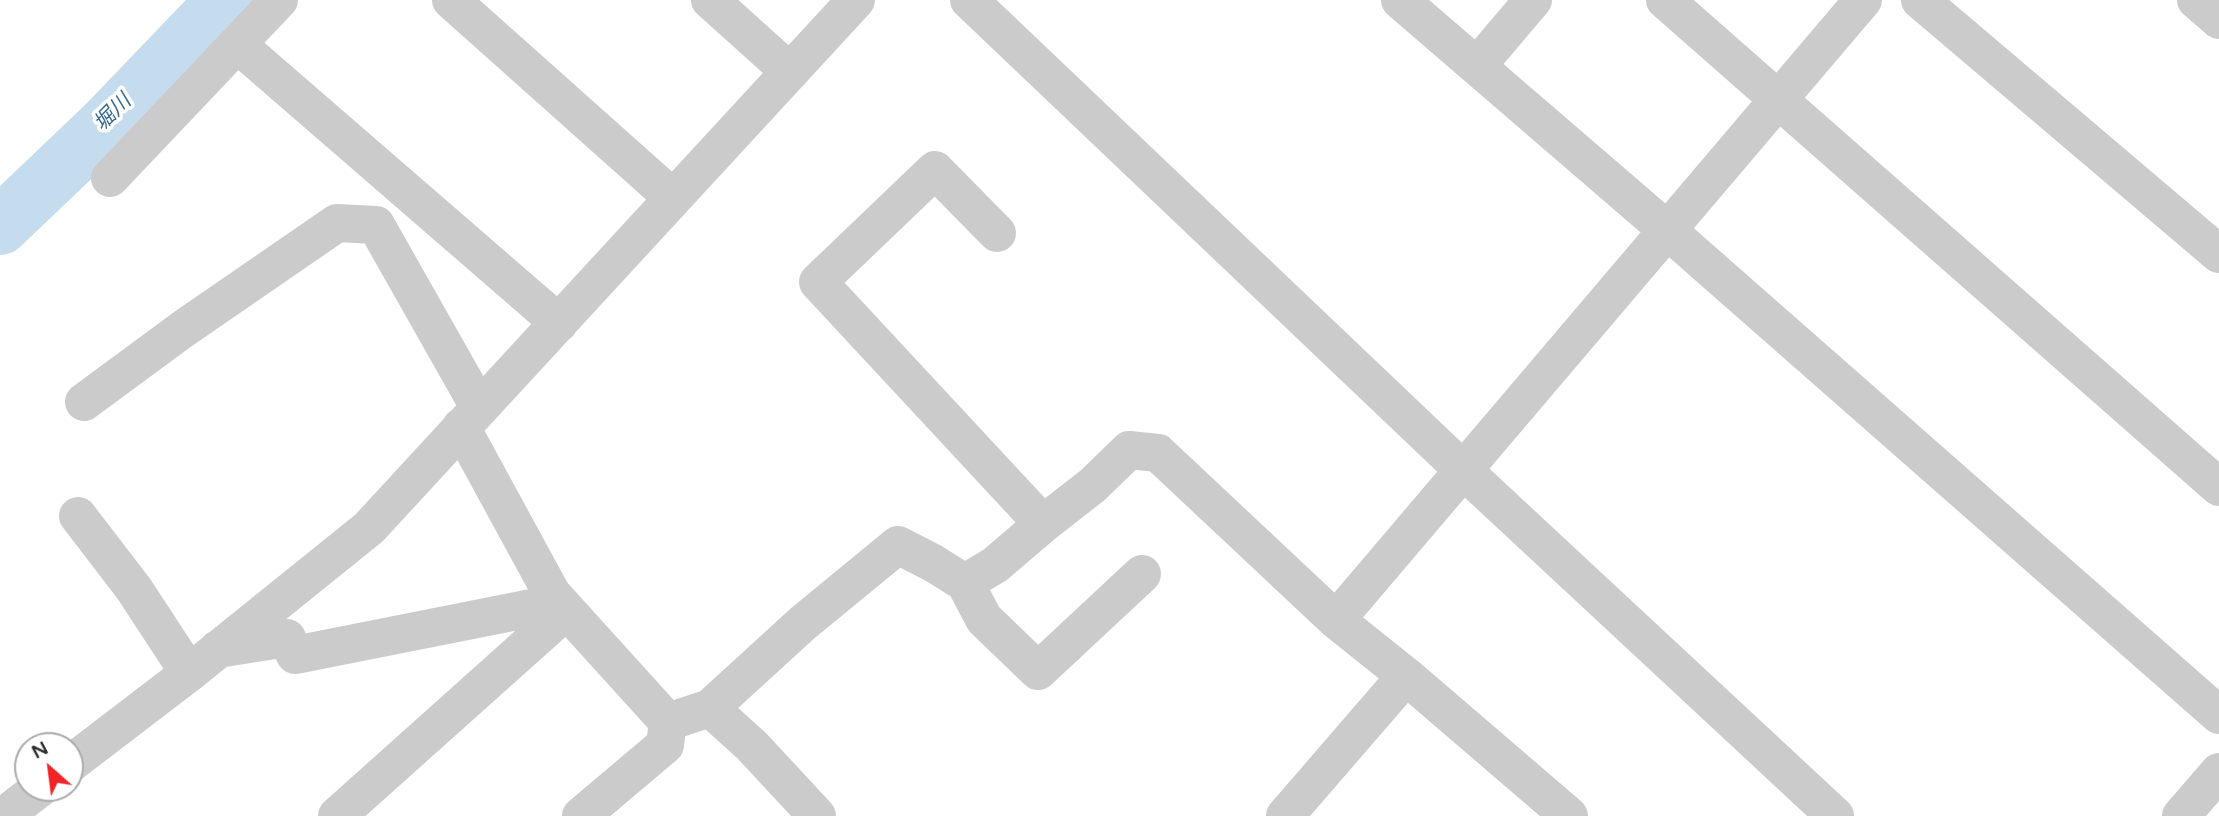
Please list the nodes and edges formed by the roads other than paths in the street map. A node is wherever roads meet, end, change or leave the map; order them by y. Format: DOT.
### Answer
graph roads {
  1 [pos="279,0"];
  2 [pos="451,0"];
  3 [pos="710,0"];
  4 [pos="856,0"];
  5 [pos="969,0"];
  6 [pos="1400,0"];
  7 [pos="1533,0"];
  8 [pos="1665,0"];
  9 [pos="1863,0"];
  10 [pos="1920,0"];
  11 [pos="2196,0"];
  12 [pos="2219,20"];
  13 [pos="237,44"];
  14 [pos="1477,66"];
  15 [pos="790,72"];
  16 [pos="1779,98"];
  17 [pos="110,178"];
  18 [pos="673,198"];
  19 [pos="1667,230"];
  20 [pos="997,233"];
  21 [pos="2219,254"];
  22 [pos="559,323"];
  23 [pos="84,402"];
  24 [pos="470,417"];
  25 [pos="1463,470"];
  26 [pos="2219,487"];
  27 [pos="78,516"];
  28 [pos="1043,524"];
  29 [pos="1142,574"];
  30 [pos="965,583"];
  31 [pos="559,603"];
  32 [pos="1336,620"];
  33 [pos="218,649"];
  34 [pos="189,673"];
  35 [pos="1406,676"];
  36 [pos="710,708"];
  37 [pos="2219,715"];
  38 [pos="668,722"];
  39 [pos="84,753"];
  40 [pos="2219,772"];
  41 [pos="22,802"];
  42 [pos="1552,811"];
  43 [pos="4,816"];
  44 [pos="337,816"];
  45 [pos="581,816"];
  46 [pos="817,816"];
  47 [pos="1285,816"];
  48 [pos="1835,816"];
  49 [pos="2181,816"];
  1 -- 13 [label="street"];
  2 -- 18 [label="street"];
  3 -- 15 [label="street"];
  4 -- 15 [label="street"];
  5 -- 25 [label="street"];
  6 -- 14 [label="street"];
  7 -- 14 [label="street"];
  8 -- 16 [label="street"];
  9 -- 16 [label="street"];
  10 -- 21 [label="street"];
  11 -- 12 [label="street"];
  13 -- 17 [label="street"];
  13 -- 22 [label="street"];
  14 -- 19 [label="street"];
  15 -- 18 [label="street"];
  16 -- 19 [label="street"];
  16 -- 26 [label="street"];
  18 -- 22 [label="street"];
  19 -- 25 [label="street"];
  19 -- 37 [label="street"];
  20 -- 28 [label="street"];
  22 -- 24 [label="street"];
  23 -- 24 [label="street"];
  24 -- 31 [label="street"];
  24 -- 33 [label="street"];
  25 -- 32 [label="street"];
  25 -- 48 [label="street"];
  27 -- 34 [label="street"];
  28 -- 30 [label="street"];
  28 -- 32 [label="street"];
  29 -- 30 [label="street"];
  30 -- 36 [label="street"];
  31 -- 33 [label="street"];
  31 -- 38 [label="street"];
  31 -- 44 [label="street"];
  32 -- 35 [label="street"];
  33 -- 34 [label="street"];
  34 -- 39 [label="street"];
  35 -- 42 [label="street"];
  35 -- 47 [label="street"];
  36 -- 38 [label="street"];
  36 -- 46 [label="street"];
  38 -- 45 [label="street"];
  40 -- 49 [label="street"];
  41 -- 43 [label="street"];
}
